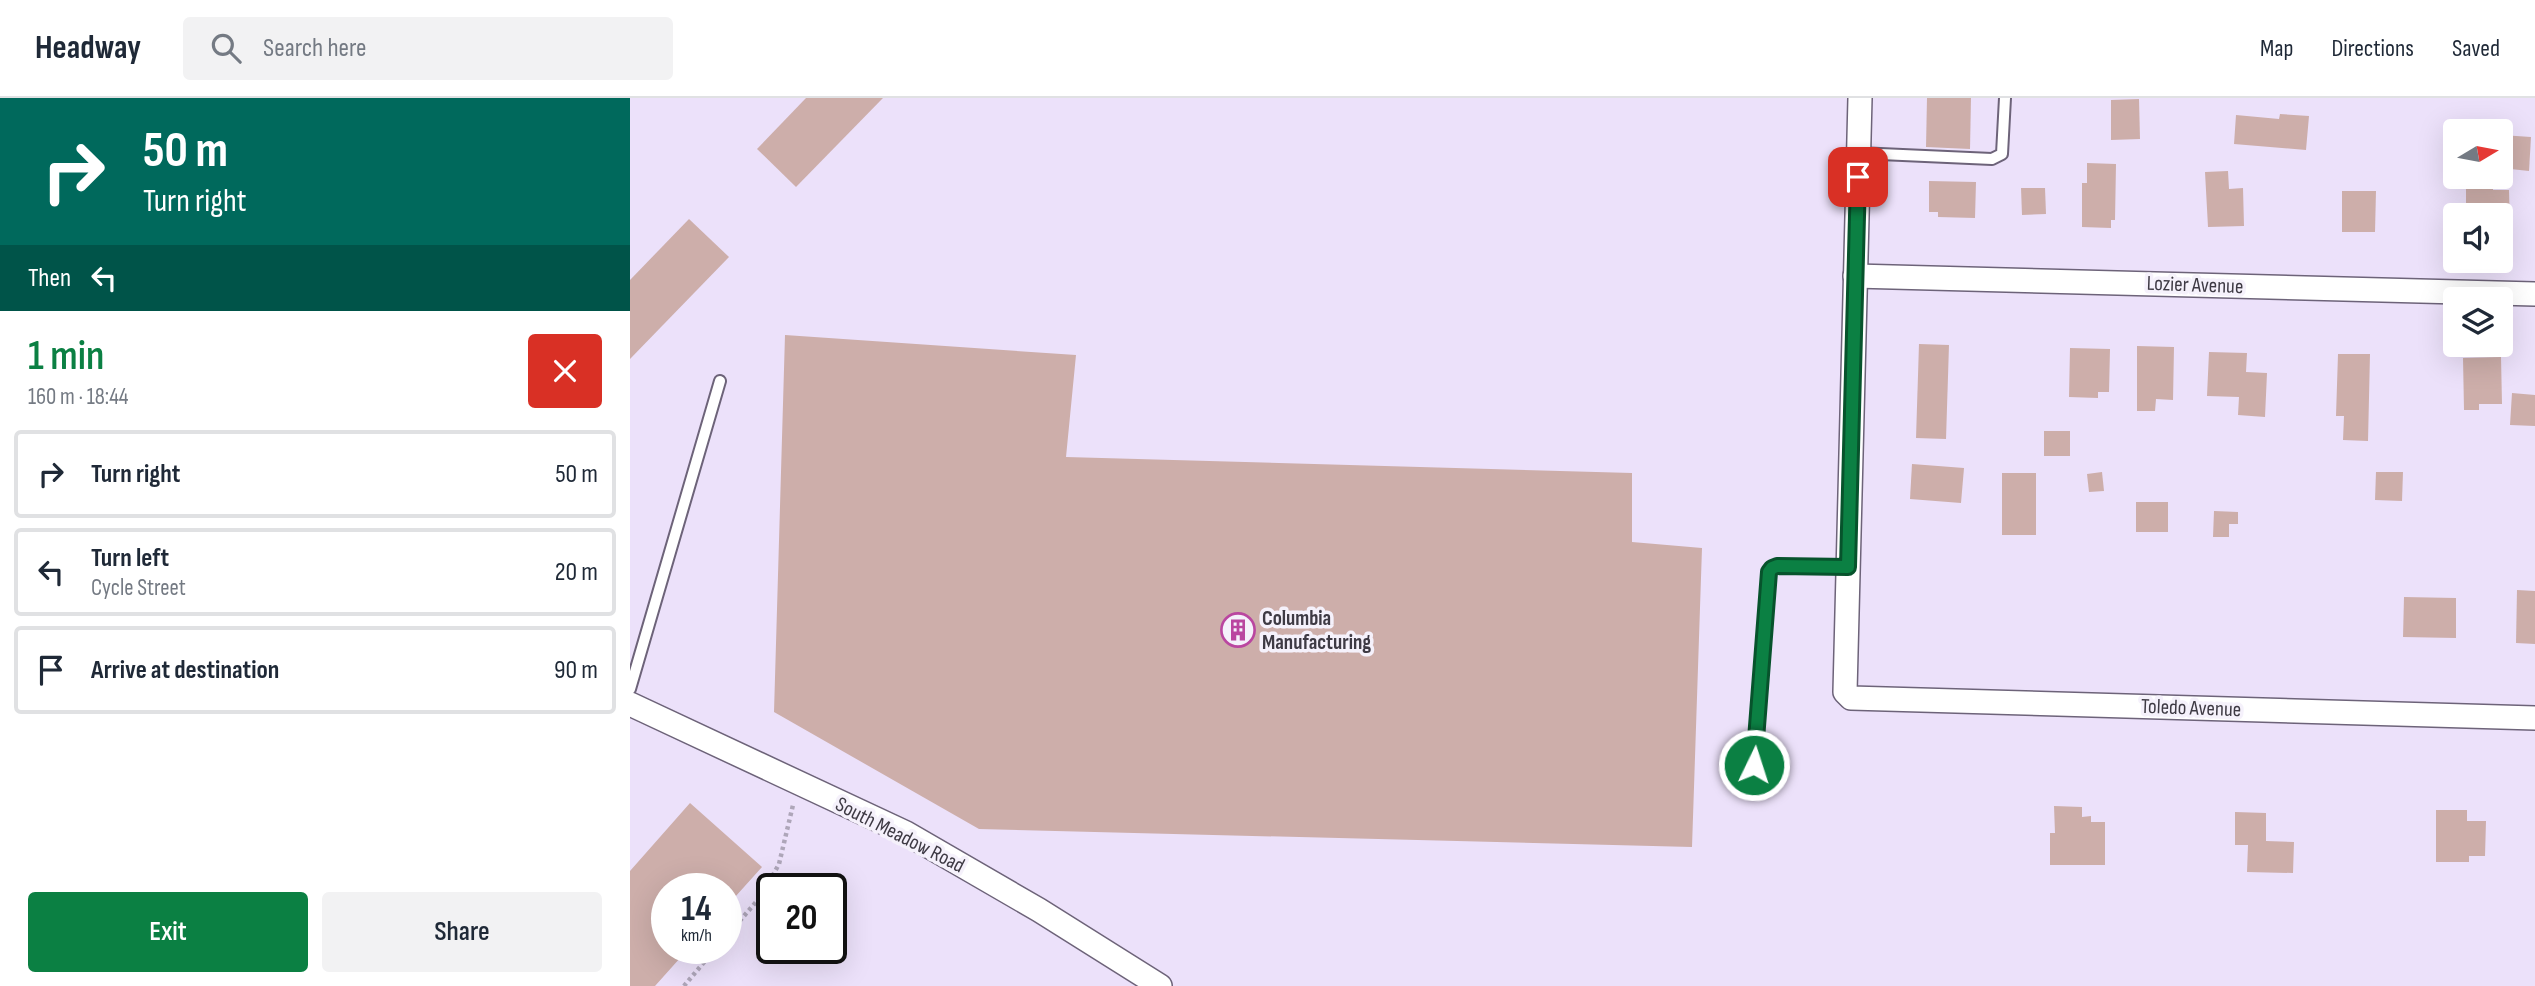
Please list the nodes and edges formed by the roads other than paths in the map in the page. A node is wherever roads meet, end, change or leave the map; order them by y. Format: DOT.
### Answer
graph roads {
  1 [pos="1860,98"];
  2 [pos="2005,98"];
  3 [pos="1858,153"];
  4 [pos="1855,276"];
  5 [pos="2535,294"];
  6 [pos="720,381"];
  7 [pos="1848,567"];
  8 [pos="630,689"];
  9 [pos="630,704"];
  10 [pos="2535,718"];
  11 [pos="1754,765"];
  12 [pos="1160,986"];
  1 -- 3 [label="street"];
  2 -- 3 [label="lane"];
  3 -- 4 [label="street"];
  4 -- 5 [label="street, Lozier Avenue"];
  4 -- 7 [label="street"];
  6 -- 8 [label="lane"];
  7 -- 10 [label="street, Toledo Avenue"];
  7 -- 11 [label="lane"];
  9 -- 12 [label="street, South Meadow Road"];
}
